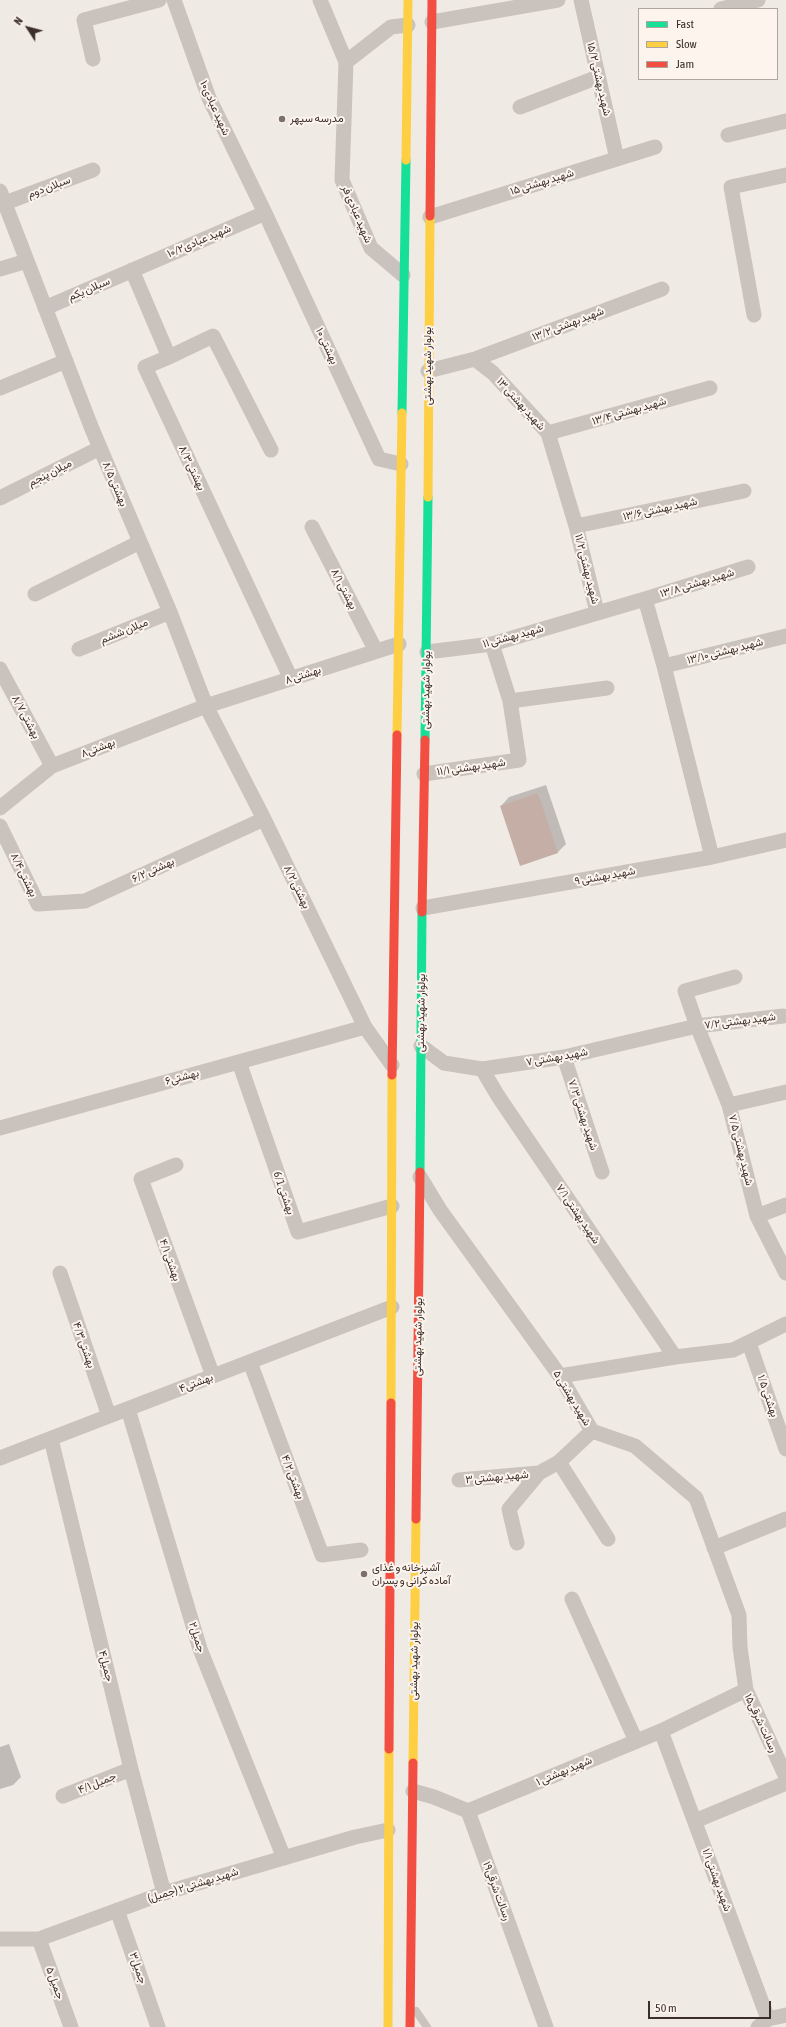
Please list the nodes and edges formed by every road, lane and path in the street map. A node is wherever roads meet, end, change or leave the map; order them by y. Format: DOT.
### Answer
graph roads {
  1 [pos="159,0"];
  2 [pos="174,0"];
  3 [pos="320,0"];
  4 [pos="408,0"];
  5 [pos="432,0"];
  6 [pos="558,0"];
  7 [pos="581,0"];
  8 [pos="758,0"];
  9 [pos="725,8"];
  10 [pos="432,22"];
  11 [pos="408,25"];
  12 [pos="93,58"];
  13 [pos="346,62"];
  14 [pos="598,77"];
  15 [pos="520,107"];
  16 [pos="786,121"];
  17 [pos="728,135"];
  18 [pos="655,147"];
  19 [pos="617,159"];
  20 [pos="93,170"];
  21 [pos="786,175"];
  22 [pos="2,197"];
  23 [pos="265,213"];
  24 [pos="430,217"];
  25 [pos="27,261"];
  26 [pos="0,269"];
  27 [pos="132,270"];
  28 [pos="403,275"];
  29 [pos="662,288"];
  30 [pos="45,308"];
  31 [pos="754,315"];
  32 [pos="169,357"];
  33 [pos="475,359"];
  34 [pos="66,361"];
  35 [pos="428,371"];
  36 [pos="0,388"];
  37 [pos="710,388"];
  38 [pos="548,433"];
  39 [pos="100,448"];
  40 [pos="271,450"];
  41 [pos="401,464"];
  42 [pos="744,491"];
  43 [pos="0,498"];
  44 [pos="576,526"];
  45 [pos="312,527"];
  46 [pos="140,542"];
  47 [pos="748,567"];
  48 [pos="35,594"];
  49 [pos="645,599"];
  50 [pos="170,612"];
  51 [pos="597,612"];
  52 [pos="786,636"];
  53 [pos="399,644"];
  54 [pos="492,644"];
  55 [pos="79,649"];
  56 [pos="376,651"];
  57 [pos="427,652"];
  58 [pos="664,666"];
  59 [pos="0,669"];
  60 [pos="291,679"];
  61 [pos="607,688"];
  62 [pos="510,701"];
  63 [pos="206,706"];
  64 [pos="52,766"];
  65 [pos="424,774"];
  66 [pos="0,808"];
  67 [pos="264,819"];
  68 [pos="0,826"];
  69 [pos="786,840"];
  70 [pos="712,857"];
  71 [pos="38,904"];
  72 [pos="423,908"];
  73 [pos="735,977"];
  74 [pos="783,1016"];
  75 [pos="697,1026"];
  76 [pos="365,1027"];
  77 [pos="421,1046"];
  78 [pos="564,1057"];
  79 [pos="239,1062"];
  80 [pos="392,1065"];
  81 [pos="482,1069"];
  82 [pos="786,1092"];
  83 [pos="729,1105"];
  84 [pos="0,1128"];
  85 [pos="176,1165"];
  86 [pos="602,1172"];
  87 [pos="420,1176"];
  88 [pos="786,1205"];
  89 [pos="392,1206"];
  90 [pos="757,1216"];
  91 [pos="60,1273"];
  92 [pos="786,1273"];
  93 [pos="392,1307"];
  94 [pos="786,1324"];
  95 [pos="749,1343"];
  96 [pos="675,1357"];
  97 [pos="250,1362"];
  98 [pos="213,1376"];
  99 [pos="560,1376"];
  100 [pos="128,1409"];
  101 [pos="109,1416"];
  102 [pos="592,1431"];
  103 [pos="51,1439"];
  104 [pos="786,1449"];
  105 [pos="0,1458"];
  106 [pos="558,1462"];
  107 [pos="539,1473"];
  108 [pos="459,1480"];
  109 [pos="786,1519"];
  110 [pos="608,1539"];
  111 [pos="517,1543"];
  112 [pos="714,1548"];
  113 [pos="361,1550"];
  114 [pos="572,1599"];
  115 [pos="746,1690"];
  116 [pos="389,1691"];
  117 [pos="414,1693"];
  118 [pos="661,1731"];
  119 [pos="636,1741"];
  120 [pos="131,1769"];
  121 [pos="786,1777"];
  122 [pos="786,1783"];
  123 [pos="413,1791"];
  124 [pos="63,1796"];
  125 [pos="468,1811"];
  126 [pos="695,1821"];
  127 [pos="388,1830"];
  128 [pos="284,1858"];
  129 [pos="164,1893"];
  130 [pos="117,1910"];
  131 [pos="0,1938"];
  132 [pos="39,1939"];
  133 [pos="410,2001"];
  134 [pos="786,2015"];
  135 [pos="763,2023"];
  136 [pos="71,2027"];
  137 [pos="158,2027"];
  138 [pos="388,2027"];
  139 [pos="410,2027"];
  140 [pos="427,2027"];
  141 [pos="546,2027"];
  1 -- 12 [label="street"];
  2 -- 23 [label="street, شهید عبادی۱۰"];
  3 -- 13 [label="street, شهید عبادی فر"];
  4 -- 11 [label="main road"];
  5 -- 10 [label="main road, بولوار شهید بهشتی"];
  6 -- 10 [label="street"];
  7 -- 14 [label="street, شهید بهشتی ۱۵/۲"];
  8 -- 9 [label="street"];
  10 -- 24 [label="main road, بولوار شهید بهشتی"];
  11 -- 13 [label="street"];
  11 -- 28 [label="main road"];
  13 -- 28 [label="street, شهید عبادی فر"];
  14 -- 15 [label="street"];
  14 -- 19 [label="street, شهید بهشتی ۱۵/۲"];
  16 -- 17 [label="street"];
  18 -- 19 [label="street, شهید بهشتی ۱۵"];
  19 -- 24 [label="street, شهید بهشتی ۱۵"];
  20 -- 22 [label="street, سبلان دوم"];
  21 -- 31 [label="street"];
  22 -- 25 [label="street, بهشتی ۸/۵"];
  23 -- 27 [label="street, شهید عبادی۱۰/۲"];
  23 -- 41 [label="street, بهشتی ۱۰"];
  24 -- 35 [label="main road, بولوار شهید بهشتی"];
  25 -- 26 [label="street"];
  25 -- 30 [label="street, بهشتی ۸/۵"];
  27 -- 30 [label="street, سبلان یکم"];
  27 -- 32 [label="street"];
  28 -- 41 [label="main road"];
  29 -- 33 [label="street, شهید بهشتی ۱۳/۲"];
  30 -- 34 [label="street, بهشتی ۸/۵"];
  32 -- 40 [label="street"];
  32 -- 60 [label="street, بهشتی ۸/۳"];
  33 -- 35 [label="street"];
  33 -- 38 [label="street, شهید بهشتی ۱۳"];
  34 -- 36 [label="street"];
  34 -- 39 [label="street, بهشتی ۸/۵"];
  35 -- 57 [label="main road, بولوار شهید بهشتی"];
  37 -- 38 [label="street, شهید بهشتی ۱۳/۴"];
  38 -- 44 [label="street, شهید بهشتی ۱۳"];
  39 -- 43 [label="street, میلان پنجم"];
  39 -- 46 [label="street, بهشتی ۸/۵"];
  41 -- 53 [label="main road"];
  42 -- 44 [label="street, شهید بهشتی ۱۳/۶"];
  44 -- 51 [label="street, شهید بهشتی ۱۱/۲"];
  45 -- 56 [label="street, بهشتی ۸/۱"];
  46 -- 48 [label="street"];
  46 -- 50 [label="street, بهشتی ۸/۵"];
  47 -- 49 [label="street, شهید بهشتی ۱۳/۸"];
  49 -- 51 [label="street, شهید بهشتی ۱۳/۸"];
  49 -- 58 [label="street"];
  50 -- 55 [label="street, میلان ششم"];
  50 -- 63 [label="street, بهشتی ۸/۵"];
  51 -- 54 [label="street, شهید بهشتی ۱۱"];
  52 -- 58 [label="street, شهید بهشتی ۱۳/۱۰"];
  53 -- 56 [label="street, ۸ بهشتی"];
  53 -- 80 [label="main road"];
  54 -- 57 [label="street, شهید بهشتی ۱۱"];
  54 -- 62 [label="street, شهید بهشتی ۱۱/۱"];
  56 -- 60 [label="street, ۸ بهشتی"];
  57 -- 65 [label="main road, بولوار شهید بهشتی"];
  58 -- 70 [label="street"];
  59 -- 64 [label="street, بهشتی ۸/۷"];
  60 -- 63 [label="street, ۸ بهشتی"];
  61 -- 62 [label="street"];
  62 -- 65 [label="street, شهید بهشتی ۱۱/۱"];
  63 -- 64 [label="street, بهشتی۸"];
  63 -- 67 [label="street, بهشتی ۸/۲"];
  64 -- 66 [label="street, بهشتی۸"];
  65 -- 72 [label="main road, بولوار شهید بهشتی"];
  67 -- 71 [label="street, بهشتی ۶/۲"];
  67 -- 76 [label="street, بهشتی ۸/۲"];
  68 -- 71 [label="street, بهشتی ۸/۴"];
  69 -- 70 [label="street, شهید بهشتی ۹"];
  70 -- 72 [label="street, شهید بهشتی ۹"];
  72 -- 77 [label="main road, بولوار شهید بهشتی"];
  73 -- 75 [label="street, شهید بهشتی ۷/۵"];
  74 -- 75 [label="street, شهید بهشتی ۷/۲"];
  75 -- 78 [label="street, شهید بهشتی ۷"];
  75 -- 83 [label="street, شهید بهشتی ۷/۵"];
  76 -- 79 [label="street, بهشتی۶"];
  76 -- 80 [label="street, بهشتی ۸/۲"];
  77 -- 81 [label="street, شهید بهشتی ۷"];
  77 -- 87 [label="main road, بولوار شهید بهشتی"];
  78 -- 81 [label="street, شهید بهشتی ۷"];
  78 -- 86 [label="street, شهید بهشتی ۷/۳"];
  79 -- 84 [label="street, بهشتی۶"];
  79 -- 89 [label="street, بهشتی 6/1"];
  80 -- 89 [label="main road"];
  81 -- 96 [label="street, شهید بهشتی ۷/۱"];
  82 -- 83 [label="street"];
  83 -- 90 [label="street, شهید بهشتی ۷/۵"];
  85 -- 98 [label="street, بهشتی ۴/۱"];
  87 -- 99 [label="street, شهید بهشتی ۵"];
  87 -- 117 [label="main road, بولوار شهید بهشتی"];
  88 -- 90 [label="street"];
  89 -- 93 [label="main road"];
  90 -- 92 [label="street, شهید بهشتی ۷/۵"];
  91 -- 101 [label="street, بهشتی ۴/۳"];
  93 -- 97 [label="street, بهشتی۴"];
  93 -- 116 [label="main road"];
  94 -- 95 [label="street"];
  95 -- 96 [label="street"];
  95 -- 104 [label="street, بهشتی ۱/۵"];
  96 -- 99 [label="street"];
  97 -- 98 [label="street, بهشتی۴"];
  97 -- 113 [label="street, بهشتی ۴/۲"];
  98 -- 100 [label="street, بهشتی۴"];
  99 -- 102 [label="street, شهید بهشتی ۵"];
  100 -- 101 [label="street, بهشتی۴"];
  100 -- 128 [label="street, جمیل۲"];
  101 -- 103 [label="street, بهشتی۴"];
  102 -- 106 [label="street, شهید بهشتی ۳"];
  102 -- 112 [label="street, شهید بهشتی ۵"];
  103 -- 105 [label="street, بهشتی۴"];
  103 -- 120 [label="street, جمیل۴"];
  106 -- 107 [label="street, شهید بهشتی ۳"];
  106 -- 110 [label="street"];
  107 -- 108 [label="street, شهید بهشتی ۳"];
  107 -- 111 [label="street"];
  109 -- 112 [label="street"];
  112 -- 115 [label="street, شهید بهشتی ۵"];
  114 -- 119 [label="street"];
  115 -- 118 [label="street, رسالت شرقی۱۵"];
  115 -- 121 [label="street, رسالت شرقی۱۵"];
  116 -- 117 [label="main road"];
  116 -- 127 [label="main road"];
  117 -- 123 [label="main road, بولوار شهید بهشتی"];
  118 -- 119 [label="street, شهید بهشتی ۱"];
  118 -- 126 [label="street, شهید بهشتی ۱/۱"];
  119 -- 125 [label="street, شهید بهشتی ۱"];
  120 -- 124 [label="street, جمیل ۴/۱"];
  120 -- 129 [label="street, جمیل۴"];
  122 -- 126 [label="street"];
  123 -- 125 [label="street"];
  123 -- 133 [label="main road, بولوار شهید بهشتی"];
  125 -- 141 [label="street, رسالت شرقی۱۹"];
  126 -- 135 [label="street, شهید بهشتی ۱/۱"];
  127 -- 128 [label="street, شهید بهشتی ۲ (جمیل)"];
  127 -- 138 [label="main road"];
  128 -- 129 [label="street, شهید بهشتی ۲ (جمیل)"];
  129 -- 130 [label="street, شهید بهشتی ۲ (جمیل)"];
  130 -- 132 [label="street, شهید بهشتی ۲ (جمیل)"];
  130 -- 137 [label="street, جمیل۳"];
  131 -- 132 [label="street, شهید بهشتی ۲ (جمیل)"];
  132 -- 136 [label="street, جمیل ۵"];
  133 -- 139 [label="main road, بولوار شهید بهشتی"];
  133 -- 140 [label="lane"];
  134 -- 135 [label="street"];
}
